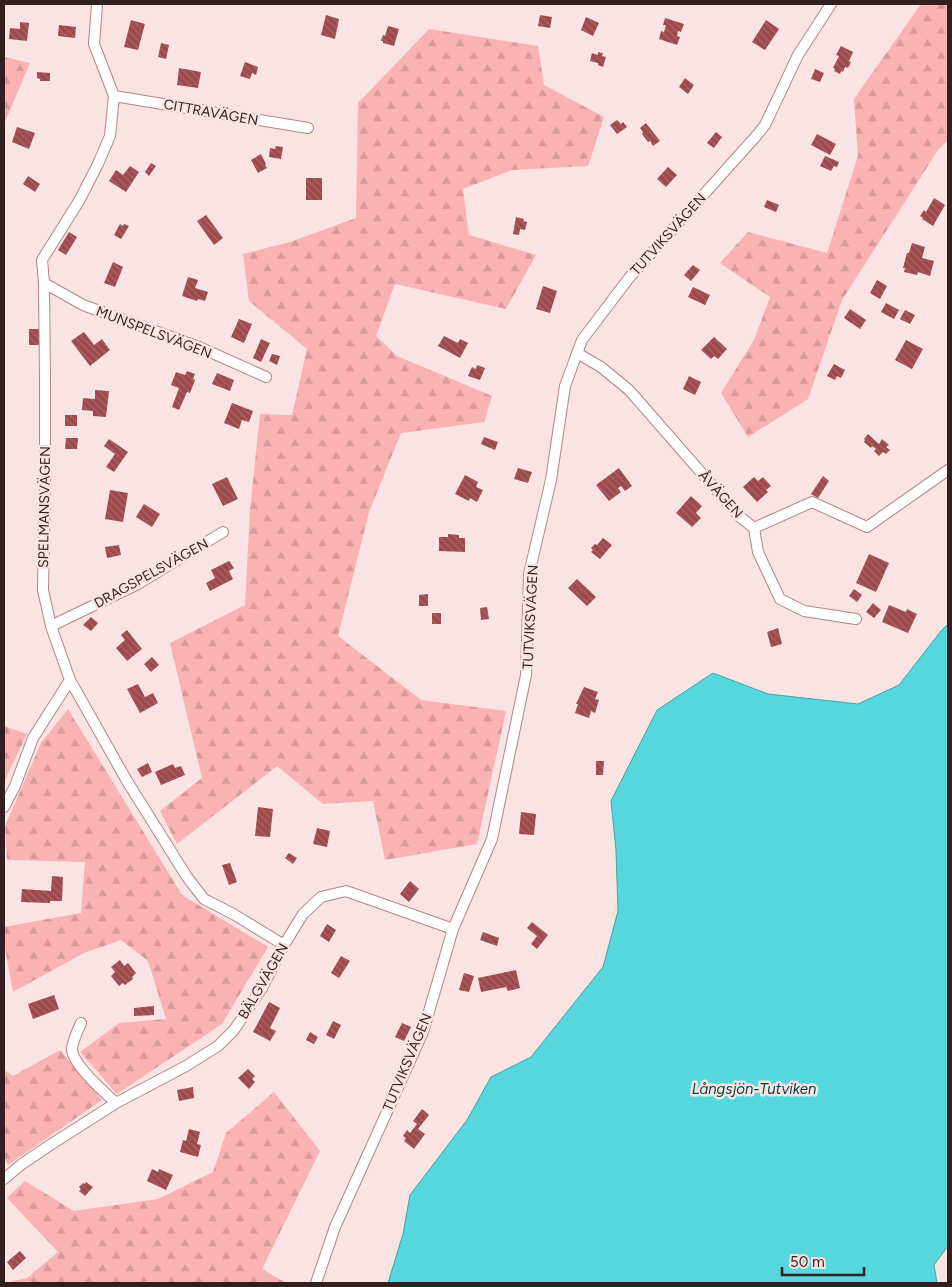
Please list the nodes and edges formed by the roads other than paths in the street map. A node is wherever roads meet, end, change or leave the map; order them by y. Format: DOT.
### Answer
graph roads {
  1 [pos="97,4"];
  2 [pos="831,4"];
  3 [pos="114,96"];
  4 [pos="308,128"];
  5 [pos="44,283"];
  6 [pos="577,353"];
  7 [pos="266,377"];
  8 [pos="948,470"];
  9 [pos="754,528"];
  10 [pos="222,532"];
  11 [pos="856,619"];
  12 [pos="51,626"];
  13 [pos="70,680"];
  14 [pos="4,806"];
  15 [pos="453,929"];
  16 [pos="284,945"];
  17 [pos="81,1023"];
  18 [pos="116,1103"];
  19 [pos="4,1179"];
  20 [pos="316,1283"];
  1 -- 3 [label="street, SPELMANSVÄGEN"];
  2 -- 6 [label="street, TUTVIKSVÄGEN"];
  3 -- 4 [label="street, CITTRAVÄGEN"];
  3 -- 5 [label="street, SPELMANSVÄGEN"];
  5 -- 7 [label="street, MUNSPELSVÄGEN"];
  5 -- 12 [label="street, SPELMANSVÄGEN"];
  6 -- 9 [label="street, ÅVÄGEN"];
  6 -- 15 [label="street, TUTVIKSVÄGEN"];
  8 -- 9 [label="street"];
  9 -- 11 [label="street, ÅVÄGEN"];
  10 -- 12 [label="street, DRAGSPELSVÄGEN"];
  12 -- 13 [label="street, SPELMANSVÄGEN"];
  13 -- 14 [label="street"];
  13 -- 16 [label="street, SPELMANSVÄGEN"];
  15 -- 16 [label="street, BÄLGVÄGEN"];
  15 -- 20 [label="street, TUTVIKSVÄGEN"];
  16 -- 18 [label="street, BÄLGVÄGEN"];
  17 -- 18 [label="street"];
  18 -- 19 [label="street, BÄLGVÄGEN"];
}
